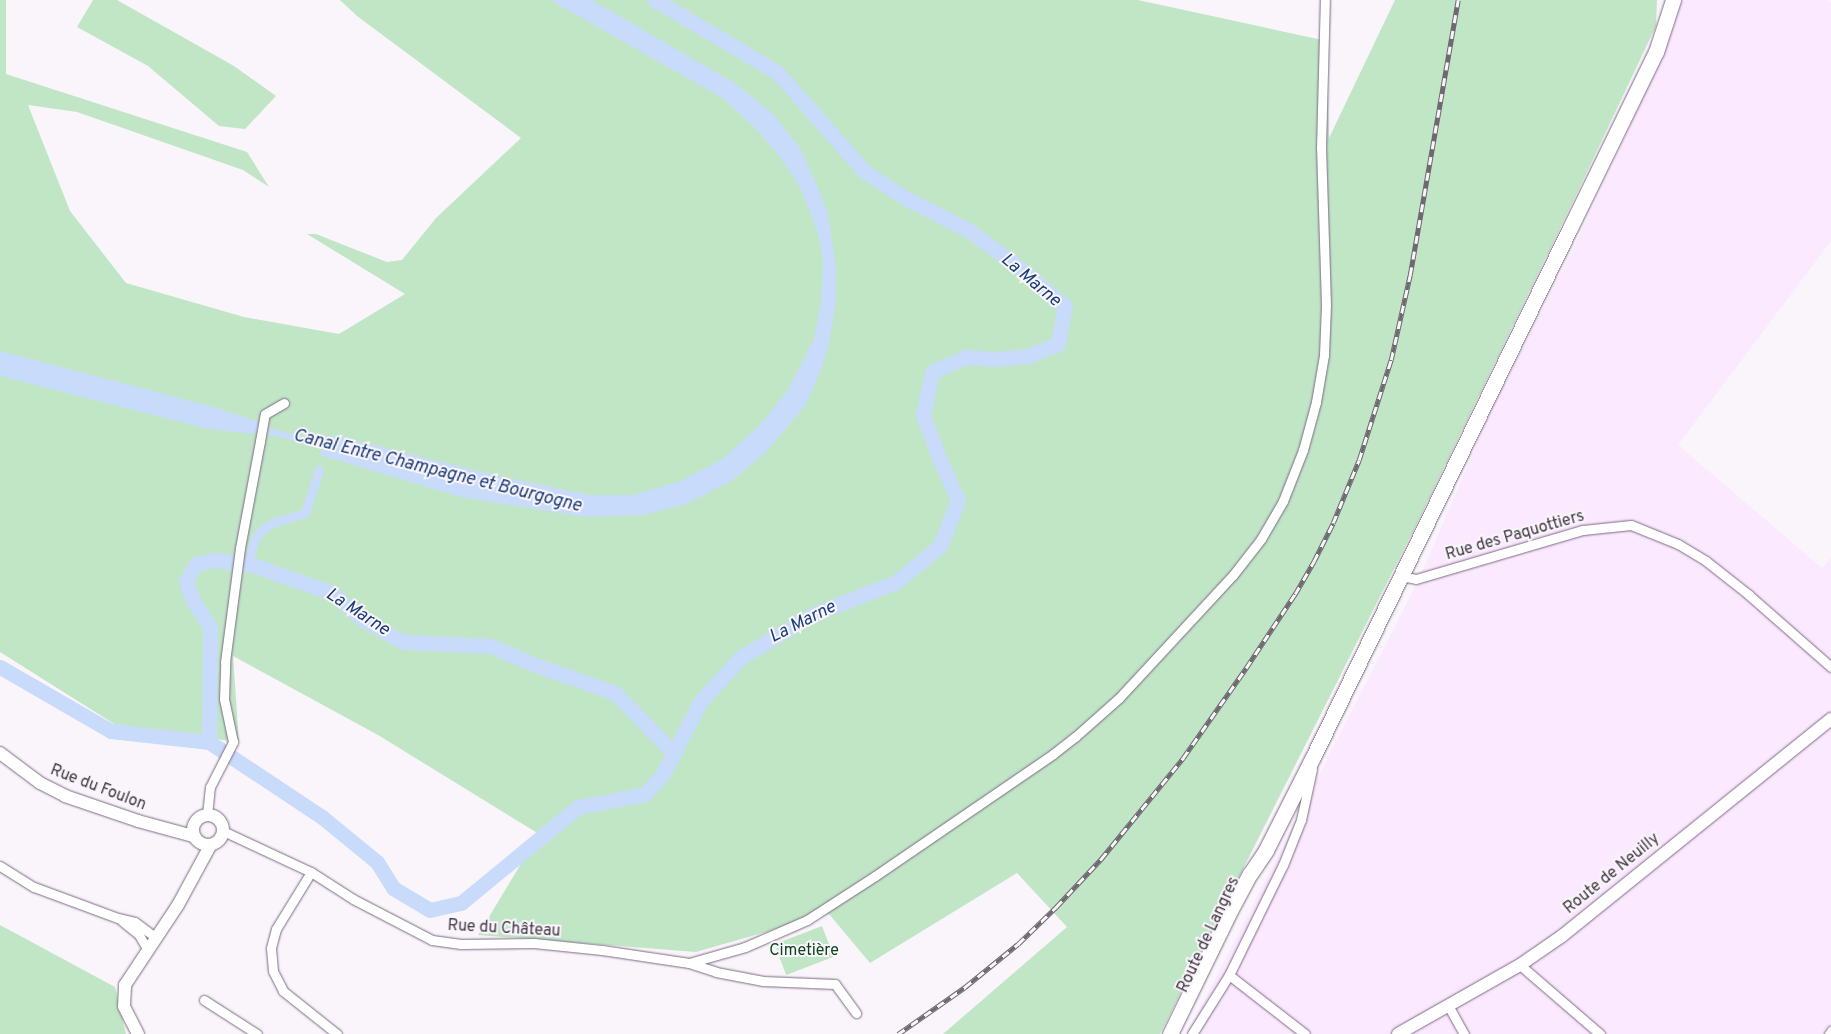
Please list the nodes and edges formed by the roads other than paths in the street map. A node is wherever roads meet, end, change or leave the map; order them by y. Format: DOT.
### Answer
graph roads {
  1 [pos="1325,0"];
  2 [pos="1673,0"];
  3 [pos="284,403"];
  4 [pos="1400,576"];
  5 [pos="1831,667"];
  6 [pos="1831,719"];
  7 [pos="0,753"];
  8 [pos="1313,756"];
  9 [pos="207,815"];
  10 [pos="223,831"];
  11 [pos="194,836"];
  12 [pos="210,846"];
  13 [pos="1266,850"];
  14 [pos="0,866"];
  15 [pos="311,872"];
  16 [pos="118,918"];
  17 [pos="156,938"];
  18 [pos="148,950"];
  19 [pos="689,963"];
  20 [pos="1520,965"];
  21 [pos="1229,975"];
  22 [pos="204,1000"];
  23 [pos="1449,1007"];
  24 [pos="856,1013"];
  25 [pos="1831,1031"];
  26 [pos="138,1034"];
  27 [pos="257,1034"];
  28 [pos="337,1034"];
  29 [pos="1170,1034"];
  30 [pos="1181,1034"];
  31 [pos="1192,1034"];
  32 [pos="1305,1034"];
  33 [pos="1398,1034"];
  34 [pos="1464,1034"];
  35 [pos="1600,1034"];
  36 [pos="1829,1034"];
  1 -- 19 [label="street"];
  2 -- 4 [label="main road"];
  3 -- 9 [label="street"];
  4 -- 5 [label="street, Rue des Paquottiers"];
  4 -- 8 [label="main road"];
  6 -- 20 [label="main road, Route de Neuilly"];
  7 -- 11 [label="main road, Rue du Foulon"];
  8 -- 13 [label="main road"];
  8 -- 21 [label="street"];
  9 -- 10 [label="main road"];
  9 -- 11 [label="main road"];
  10 -- 12 [label="main road"];
  10 -- 15 [label="street, Rue du Château"];
  11 -- 12 [label="main road"];
  12 -- 17 [label="main road"];
  13 -- 29 [label="main road"];
  13 -- 30 [label="main road, Route de Langres"];
  14 -- 16 [label="street"];
  15 -- 19 [label="street, Rue du Château"];
  15 -- 28 [label="street"];
  16 -- 17 [label="street"];
  16 -- 18 [label="street"];
  17 -- 18 [label="main road"];
  18 -- 26 [label="main road"];
  19 -- 24 [label="street"];
  20 -- 23 [label="main road, Route de Neuilly"];
  20 -- 35 [label="street"];
  21 -- 31 [label="street"];
  21 -- 32 [label="street"];
  22 -- 27 [label="street"];
  23 -- 33 [label="main road, Route de Neuilly"];
  23 -- 34 [label="street"];
  25 -- 36 [label="street"];
}
